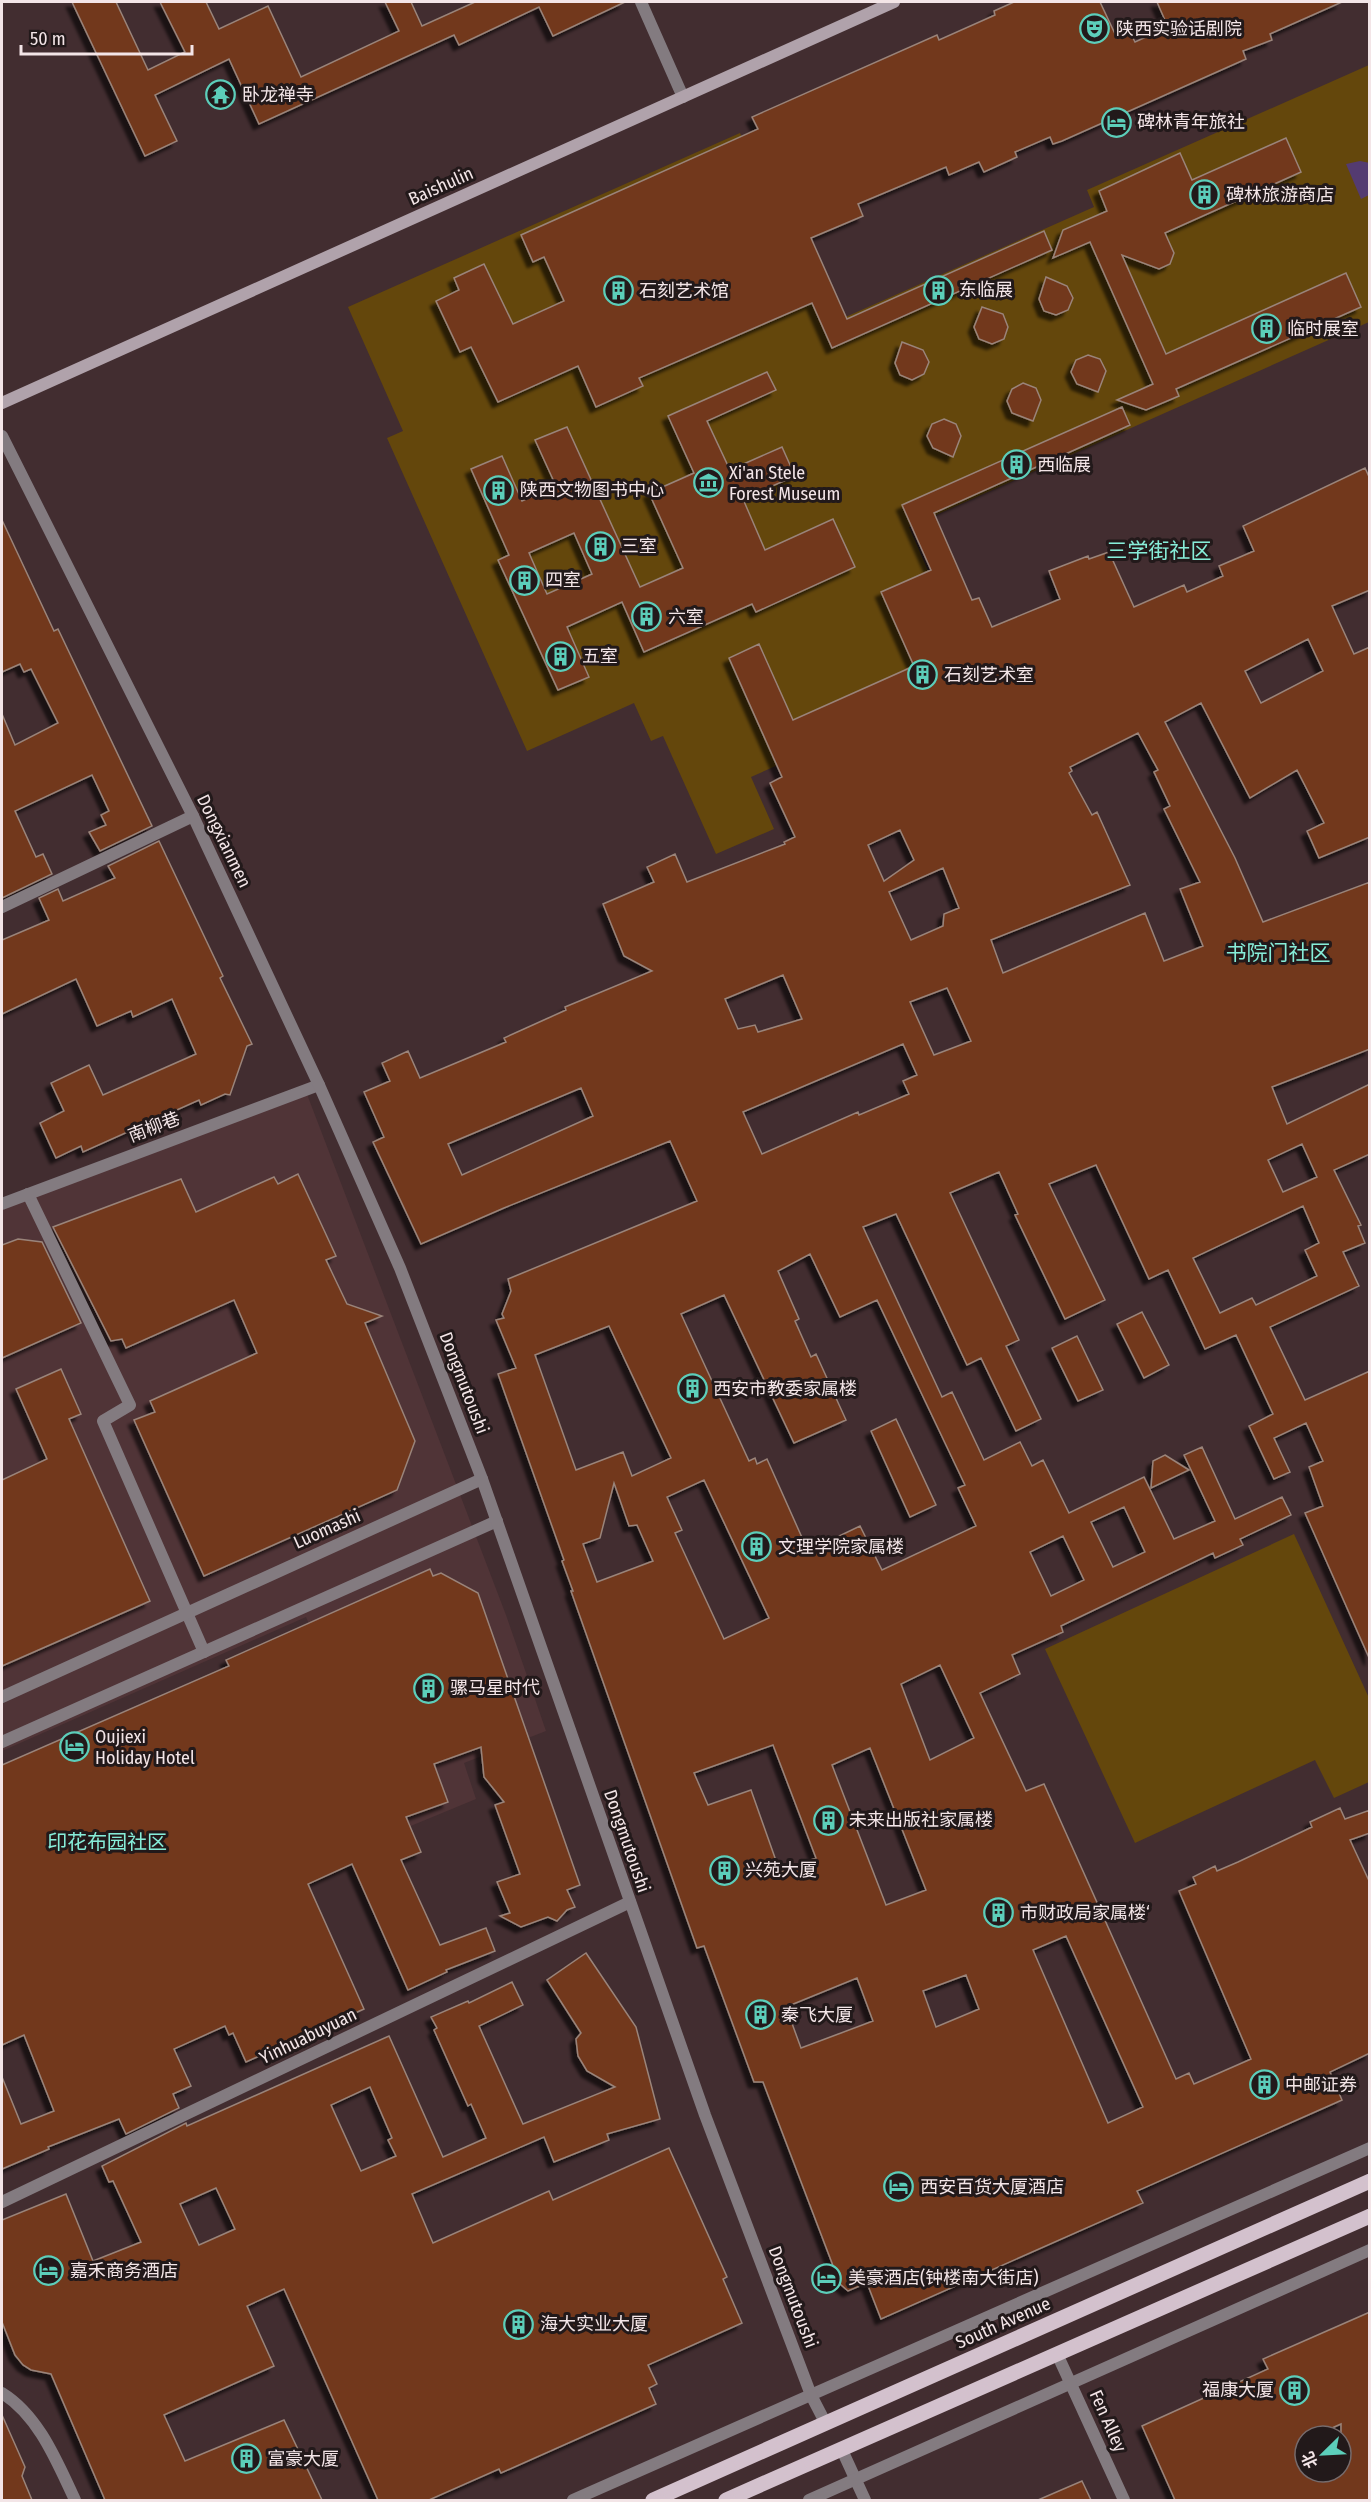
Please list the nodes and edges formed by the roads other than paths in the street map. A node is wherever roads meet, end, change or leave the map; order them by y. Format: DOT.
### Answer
graph roads {
  1 [pos="641,2"];
  2 [pos="894,2"];
  3 [pos="683,97"];
  4 [pos="2,403"];
  5 [pos="2,436"];
  6 [pos="193,816"];
  7 [pos="2,907"];
  8 [pos="320,1085"];
  9 [pos="28,1194"];
  10 [pos="2,1204"];
  11 [pos="400,1268"];
  12 [pos="482,1479"];
  13 [pos="496,1521"];
  14 [pos="188,1612"];
  15 [pos="204,1652"];
  16 [pos="2,1697"];
  17 [pos="2,1743"];
  18 [pos="630,1902"];
  19 [pos="1370,2148"];
  20 [pos="1370,2181"];
  21 [pos="2,2202"];
  22 [pos="1370,2216"];
  23 [pos="1370,2250"];
  24 [pos="1058,2356"];
  25 [pos="1071,2384"];
  26 [pos="2,2393"];
  27 [pos="811,2395"];
  28 [pos="826,2424"];
  29 [pos="842,2450"];
  30 [pos="856,2480"];
  31 [pos="75,2500"];
  32 [pos="573,2500"];
  33 [pos="653,2500"];
  34 [pos="726,2500"];
  35 [pos="809,2500"];
  36 [pos="866,2500"];
  37 [pos="1124,2500"];
  1 -- 3 [label="street"];
  2 -- 3 [label="main road, Baishulin"];
  3 -- 4 [label="main road, Baishulin"];
  5 -- 6 [label="street, Dongxianmen"];
  6 -- 7 [label="street"];
  6 -- 8 [label="street, Dongxianmen"];
  8 -- 9 [label="street, 南柳巷"];
  8 -- 11 [label="street, Dongxianmen"];
  9 -- 10 [label="street, 南柳巷"];
  9 -- 14 [label="street"];
  11 -- 12 [label="street, Dongmutoushi"];
  12 -- 13 [label="street, Dongmutoushi"];
  12 -- 14 [label="street, Luomashi"];
  13 -- 15 [label="street"];
  13 -- 18 [label="street, Dongmutoushi"];
  14 -- 15 [label="street"];
  14 -- 16 [label="street, Luomashi"];
  15 -- 17 [label="street"];
  18 -- 21 [label="street, Yinhuabuyuan"];
  18 -- 27 [label="street, Dongmutoushi"];
  19 -- 27 [label="street"];
  20 -- 28 [label="main road, South Avenue"];
  22 -- 24 [label="main road"];
  23 -- 25 [label="street"];
  24 -- 25 [label="street, Fen Alley"];
  24 -- 29 [label="main road"];
  25 -- 30 [label="street"];
  25 -- 37 [label="street, Fen Alley"];
  26 -- 31 [label="street"];
  27 -- 28 [label="street, Dongmutoushi"];
  27 -- 32 [label="street"];
  28 -- 33 [label="main road, South Avenue"];
  29 -- 30 [label="street"];
  29 -- 34 [label="main road"];
  30 -- 35 [label="street"];
  30 -- 36 [label="street"];
}
